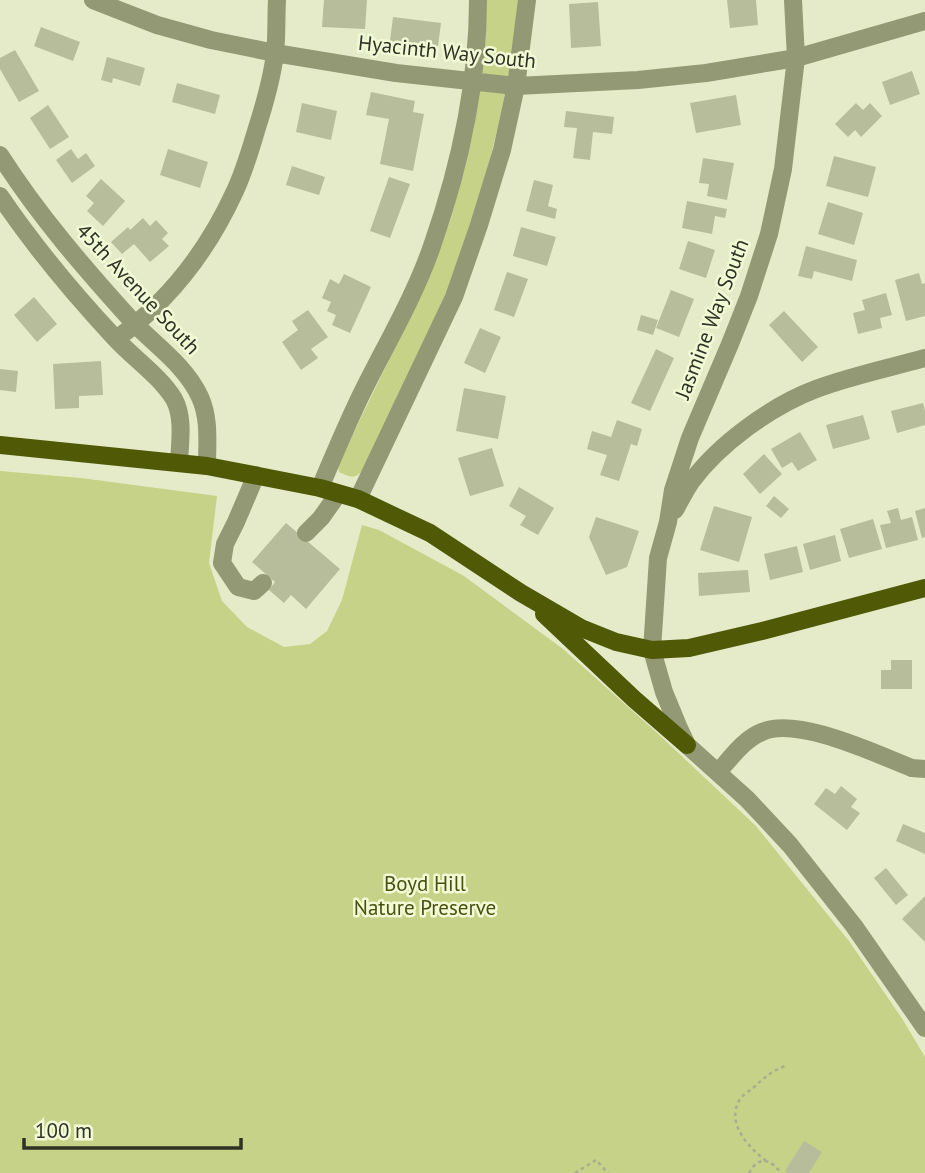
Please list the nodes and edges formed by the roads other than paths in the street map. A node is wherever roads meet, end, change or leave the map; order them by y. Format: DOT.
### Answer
graph roads {
  1 [pos="93,0"];
  2 [pos="134,0"];
  3 [pos="277,0"];
  4 [pos="478,0"];
  5 [pos="527,0"];
  6 [pos="793,0"];
  7 [pos="925,21"];
  8 [pos="157,25"];
  9 [pos="275,53"];
  10 [pos="796,58"];
  11 [pos="473,81"];
  12 [pos="516,86"];
  13 [pos="0,155"];
  14 [pos="0,196"];
  15 [pos="136,325"];
  16 [pos="116,339"];
  17 [pos="925,358"];
  18 [pos="0,445"];
  19 [pos="179,462"];
  20 [pos="207,466"];
  21 [pos="256,475"];
  22 [pos="320,488"];
  23 [pos="338,494"];
  24 [pos="358,499"];
  25 [pos="668,522"];
  26 [pos="306,533"];
  27 [pos="263,583"];
  28 [pos="925,588"];
  29 [pos="521,593"];
  30 [pos="652,650"];
  31 [pos="687,746"];
  32 [pos="921,770"];
  33 [pos="718,772"];
  34 [pos="925,1028"];
  1 -- 8 [label="street, Hyacinth Way South"];
  2 -- 8 [label="street"];
  3 -- 9 [label="street"];
  4 -- 11 [label="street"];
  5 -- 12 [label="street"];
  6 -- 10 [label="street, Jasmine Way South"];
  7 -- 10 [label="street, Hyacinth Way South"];
  8 -- 9 [label="street, Hyacinth Way South"];
  9 -- 11 [label="street, Hyacinth Way South"];
  9 -- 15 [label="street"];
  10 -- 12 [label="street, Hyacinth Way South"];
  10 -- 25 [label="street, Jasmine Way South"];
  11 -- 12 [label="street, Hyacinth Way South"];
  11 -- 22 [label="street"];
  12 -- 24 [label="street"];
  13 -- 15 [label="street, 45th Avenue South"];
  14 -- 16 [label="street"];
  15 -- 16 [label="street"];
  15 -- 20 [label="street, 45th Avenue South"];
  16 -- 19 [label="street"];
  17 -- 25 [label="street"];
  18 -- 19 [label="main road"];
  19 -- 20 [label="main road"];
  20 -- 21 [label="main road"];
  21 -- 22 [label="main road"];
  21 -- 27 [label="street"];
  22 -- 23 [label="main road"];
  23 -- 24 [label="main road"];
  23 -- 26 [label="street"];
  24 -- 29 [label="main road"];
  25 -- 30 [label="street, Jasmine Way South"];
  28 -- 30 [label="main road"];
  29 -- 30 [label="main road"];
  29 -- 31 [label="main road"];
  30 -- 31 [label="street, Jasmine Way South"];
  31 -- 33 [label="street"];
  32 -- 33 [label="street"];
  33 -- 34 [label="street"];
}
